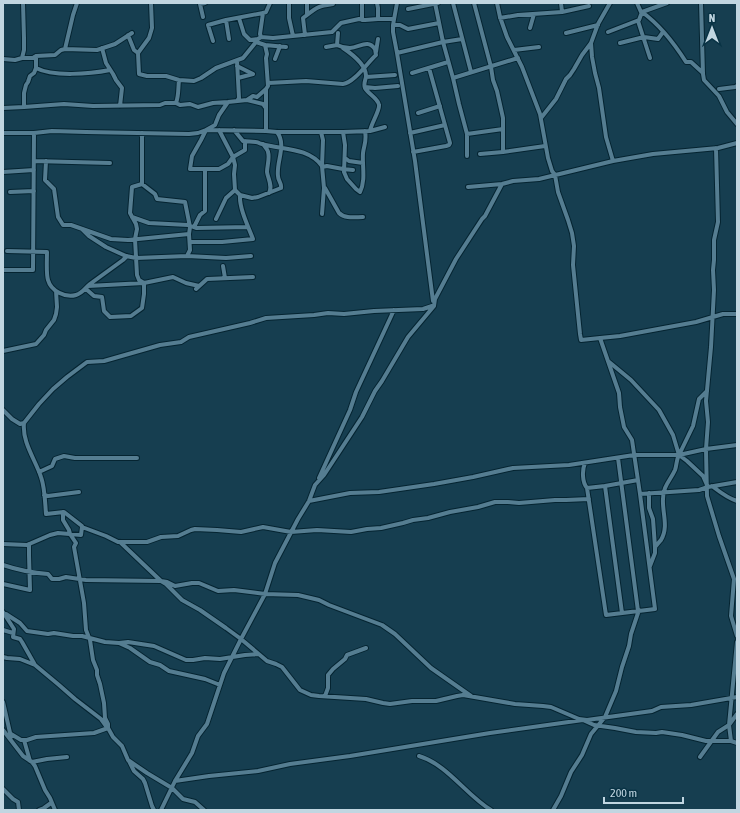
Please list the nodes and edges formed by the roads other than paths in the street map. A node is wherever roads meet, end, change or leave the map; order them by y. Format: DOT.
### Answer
graph roads {
  1 [pos="23,3"];
  2 [pos="77,3"];
  3 [pos="151,3"];
  4 [pos="205,3"];
  5 [pos="270,3"];
  6 [pos="289,3"];
  7 [pos="307,3"];
  8 [pos="333,3"];
  9 [pos="362,3"];
  10 [pos="377,3"];
  11 [pos="397,3"];
  12 [pos="436,3"];
  13 [pos="453,3"];
  14 [pos="474,3"];
  15 [pos="497,3"];
  16 [pos="561,3"];
  17 [pos="610,3"];
  18 [pos="637,3"];
  19 [pos="667,3"];
  20 [pos="701,3"];
  21 [pos="200,4"];
  22 [pos="581,5"];
  23 [pos="589,6"];
  24 [pos="408,9"];
  25 [pos="562,12"];
  26 [pos="642,12"];
  27 [pos="263,13"];
  28 [pos="534,14"];
  29 [pos="307,15"];
  30 [pos="203,17"];
  31 [pos="239,18"];
  32 [pos="500,18"];
  33 [pos="378,19"];
  34 [pos="394,19"];
  35 [pos="226,20"];
  36 [pos="362,20"];
  37 [pos="638,21"];
  38 [pos="439,23"];
  39 [pos="393,25"];
  40 [pos="598,25"];
  41 [pos="530,28"];
  42 [pos="608,32"];
  43 [pos="664,32"];
  44 [pos="132,33"];
  45 [pos="338,33"];
  46 [pos="566,33"];
  47 [pos="305,35"];
  48 [pos="128,36"];
  49 [pos="293,36"];
  50 [pos="261,37"];
  51 [pos="643,37"];
  52 [pos="229,39"];
  53 [pos="378,39"];
  54 [pos="462,39"];
  55 [pos="213,40"];
  56 [pos="443,42"];
  57 [pos="620,42"];
  58 [pos="591,43"];
  59 [pos="265,45"];
  60 [pos="280,46"];
  61 [pos="339,46"];
  62 [pos="356,46"];
  63 [pos="286,47"];
  64 [pos="326,47"];
  65 [pos="539,47"];
  66 [pos="102,48"];
  67 [pos="65,49"];
  68 [pos="514,50"];
  69 [pos="138,53"];
  70 [pos="397,53"];
  71 [pos="376,55"];
  72 [pos="36,56"];
  73 [pos="355,57"];
  74 [pos="22,58"];
  75 [pos="518,58"];
  76 [pos="650,58"];
  77 [pos="3,59"];
  78 [pos="275,59"];
  79 [pos="448,62"];
  80 [pos="237,63"];
  81 [pos="364,67"];
  82 [pos="491,67"];
  83 [pos="36,68"];
  84 [pos="429,68"];
  85 [pos="110,70"];
  86 [pos="471,72"];
  87 [pos="412,73"];
  88 [pos="703,73"];
  89 [pos="396,74"];
  90 [pos="366,77"];
  91 [pos="238,78"];
  92 [pos="453,78"];
  93 [pos="179,80"];
  94 [pos="268,83"];
  95 [pos="398,86"];
  96 [pos="737,86"];
  97 [pos="365,87"];
  98 [pos="266,89"];
  99 [pos="719,89"];
  100 [pos="247,100"];
  101 [pos="236,101"];
  102 [pos="228,102"];
  103 [pos="176,103"];
  104 [pos="120,106"];
  105 [pos="440,106"];
  106 [pos="266,107"];
  107 [pos="3,108"];
  108 [pos="24,108"];
  109 [pos="418,113"];
  110 [pos="542,118"];
  111 [pos="737,124"];
  112 [pos="445,125"];
  113 [pos="385,127"];
  114 [pos="503,129"];
  115 [pos="206,130"];
  116 [pos="219,130"];
  117 [pos="234,130"];
  118 [pos="266,131"];
  119 [pos="365,131"];
  120 [pos="370,131"];
  121 [pos="3,132"];
  122 [pos="277,132"];
  123 [pos="321,132"];
  124 [pos="343,132"];
  125 [pos="410,132"];
  126 [pos="34,133"];
  127 [pos="142,133"];
  128 [pos="467,134"];
  129 [pos="245,141"];
  130 [pos="737,143"];
  131 [pos="263,144"];
  132 [pos="545,146"];
  133 [pos="282,147"];
  134 [pos="716,148"];
  135 [pos="413,152"];
  136 [pos="503,152"];
  137 [pos="480,154"];
  138 [pos="467,156"];
  139 [pos="233,157"];
  140 [pos="344,158"];
  141 [pos="34,161"];
  142 [pos="46,161"];
  143 [pos="613,161"];
  144 [pos="110,163"];
  145 [pos="363,163"];
  146 [pos="226,165"];
  147 [pos="235,165"];
  148 [pos="322,166"];
  149 [pos="343,169"];
  150 [pos="34,170"];
  151 [pos="204,170"];
  152 [pos="353,170"];
  153 [pos="3,172"];
  154 [pos="555,175"];
  155 [pos="142,184"];
  156 [pos="502,184"];
  157 [pos="468,187"];
  158 [pos="324,188"];
  159 [pos="235,190"];
  160 [pos="34,191"];
  161 [pos="10,192"];
  162 [pos="268,193"];
  163 [pos="240,195"];
  164 [pos="322,214"];
  165 [pos="132,217"];
  166 [pos="363,217"];
  167 [pos="216,219"];
  168 [pos="192,226"];
  169 [pos="248,227"];
  170 [pos="82,229"];
  171 [pos="189,234"];
  172 [pos="135,239"];
  173 [pos="190,242"];
  174 [pos="7,251"];
  175 [pos="33,252"];
  176 [pos="127,256"];
  177 [pos="187,256"];
  178 [pos="251,256"];
  179 [pos="136,258"];
  180 [pos="223,266"];
  181 [pos="3,270"];
  182 [pos="253,277"];
  183 [pos="225,278"];
  184 [pos="144,283"];
  185 [pos="87,287"];
  186 [pos="56,291"];
  187 [pos="434,306"];
  188 [pos="394,310"];
  189 [pos="737,314"];
  190 [pos="712,317"];
  191 [pos="600,338"];
  192 [pos="3,351"];
  193 [pos="608,361"];
  194 [pos="707,390"];
  195 [pos="3,410"];
  196 [pos="24,423"];
  197 [pos="737,445"];
  198 [pos="706,449"];
  199 [pos="634,455"];
  200 [pos="679,455"];
  201 [pos="137,458"];
  202 [pos="618,458"];
  203 [pos="585,463"];
  204 [pos="39,472"];
  205 [pos="638,480"];
  206 [pos="737,482"];
  207 [pos="316,484"];
  208 [pos="621,484"];
  209 [pos="605,486"];
  210 [pos="710,486"];
  211 [pos="587,488"];
  212 [pos="79,492"];
  213 [pos="664,492"];
  214 [pos="649,493"];
  215 [pos="640,494"];
  216 [pos="44,495"];
  217 [pos="589,499"];
  218 [pos="309,501"];
  219 [pos="737,501"];
  220 [pos="63,512"];
  221 [pos="82,527"];
  222 [pos="292,532"];
  223 [pos="70,534"];
  224 [pos="120,542"];
  225 [pos="3,544"];
  226 [pos="29,544"];
  227 [pos="655,547"];
  228 [pos="3,565"];
  229 [pos="650,568"];
  230 [pos="30,572"];
  231 [pos="80,579"];
  232 [pos="162,581"];
  233 [pos="3,584"];
  234 [pos="265,594"];
  235 [pos="639,610"];
  236 [pos="4,612"];
  237 [pos="622,613"];
  238 [pos="3,630"];
  239 [pos="13,633"];
  240 [pos="737,636"];
  241 [pos="89,638"];
  242 [pos="241,639"];
  243 [pos="737,642"];
  244 [pos="119,643"];
  245 [pos="366,648"];
  246 [pos="258,654"];
  247 [pos="3,657"];
  248 [pos="232,657"];
  249 [pos="35,665"];
  250 [pos="220,685"];
  251 [pos="325,696"];
  252 [pos="473,697"];
  253 [pos="737,697"];
  254 [pos="732,698"];
  255 [pos="3,702"];
  256 [pos="737,714"];
  257 [pos="603,719"];
  258 [pos="583,720"];
  259 [pos="598,725"];
  260 [pos="729,725"];
  261 [pos="108,728"];
  262 [pos="3,730"];
  263 [pos="10,734"];
  264 [pos="24,740"];
  265 [pos="711,741"];
  266 [pos="731,741"];
  267 [pos="737,743"];
  268 [pos="13,744"];
  269 [pos="419,756"];
  270 [pos="66,757"];
  271 [pos="700,757"];
  272 [pos="31,761"];
  273 [pos="129,761"];
  274 [pos="176,781"];
  275 [pos="172,788"];
  276 [pos="3,789"];
  277 [pos="52,803"];
  278 [pos="44,809"];
  279 [pos="19,810"];
  280 [pos="38,810"];
  281 [pos="55,810"];
  282 [pos="154,810"];
  283 [pos="161,810"];
  284 [pos="204,810"];
  285 [pos="491,810"];
  286 [pos="553,810"];
  1 -- 74 [label="street"];
  2 -- 67 [label="street"];
  3 -- 69 [label="street"];
  4 -- 21 [label="street"];
  5 -- 27 [label="street"];
  6 -- 49 [label="street"];
  7 -- 29 [label="street"];
  8 -- 29 [label="street"];
  9 -- 36 [label="street"];
  10 -- 33 [label="street"];
  11 -- 34 [label="street"];
  12 -- 24 [label="street"];
  12 -- 38 [label="street"];
  13 -- 54 [label="street"];
  14 -- 82 [label="street"];
  15 -- 32 [label="street"];
  16 -- 25 [label="street"];
  17 -- 40 [label="street"];
  18 -- 26 [label="street"];
  19 -- 26 [label="street"];
  20 -- 88 [label="street"];
  21 -- 30 [label="street"];
  22 -- 23 [label="street"];
  22 -- 25 [label="street"];
  25 -- 28 [label="street"];
  26 -- 37 [label="street"];
  26 -- 43 [label="street"];
  27 -- 31 [label="street"];
  27 -- 50 [label="street"];
  28 -- 32 [label="street"];
  28 -- 41 [label="street"];
  29 -- 47 [label="street"];
  31 -- 35 [label="street"];
  31 -- 50 [label="street"];
  32 -- 68 [label="street"];
  33 -- 34 [label="street"];
  33 -- 36 [label="street"];
  34 -- 39 [label="street"];
  35 -- 52 [label="street"];
  35 -- 55 [label="street"];
  36 -- 47 [label="street"];
  37 -- 42 [label="street"];
  37 -- 51 [label="street"];
  38 -- 39 [label="street"];
  38 -- 56 [label="street"];
  39 -- 70 [label="street"];
  40 -- 46 [label="street"];
  40 -- 58 [label="street"];
  43 -- 51 [label="street"];
  43 -- 88 [label="street"];
  44 -- 48 [label="street"];
  45 -- 61 [label="street"];
  47 -- 49 [label="street"];
  48 -- 66 [label="street"];
  48 -- 69 [label="street"];
  49 -- 50 [label="street"];
  51 -- 57 [label="street"];
  51 -- 76 [label="street"];
  53 -- 71 [label="street"];
  54 -- 56 [label="street"];
  54 -- 86 [label="street"];
  56 -- 70 [label="street"];
  56 -- 79 [label="street"];
  58 -- 110 [label="street"];
  58 -- 143 [label="street"];
  59 -- 60 [label="street"];
  59 -- 80 [label="street"];
  59 -- 94 [label="street"];
  60 -- 63 [label="street"];
  60 -- 78 [label="street"];
  61 -- 62 [label="street"];
  61 -- 64 [label="street"];
  61 -- 73 [label="street"];
  62 -- 71 [label="street"];
  62 -- 73 [label="street"];
  65 -- 68 [label="street"];
  66 -- 67 [label="street"];
  66 -- 85 [label="street"];
  67 -- 72 [label="street"];
  68 -- 75 [label="street"];
  69 -- 93 [label="street"];
  70 -- 125 [label="street"];
  71 -- 81 [label="street"];
  72 -- 74 [label="street"];
  72 -- 83 [label="street"];
  73 -- 81 [label="street"];
  74 -- 77 [label="street"];
  75 -- 82 [label="street"];
  75 -- 110 [label="street"];
  79 -- 84 [label="street"];
  79 -- 92 [label="street"];
  80 -- 91 [label="street"];
  80 -- 91 [label="street"];
  80 -- 93 [label="street"];
  81 -- 90 [label="street"];
  81 -- 94 [label="street"];
  82 -- 86 [label="street"];
  82 -- 114 [label="street"];
  83 -- 85 [label="street"];
  83 -- 108 [label="street"];
  84 -- 87 [label="street"];
  84 -- 105 [label="street"];
  85 -- 104 [label="street"];
  86 -- 92 [label="street"];
  88 -- 111 [label="street"];
  89 -- 90 [label="street"];
  90 -- 97 [label="street"];
  91 -- 101 [label="street"];
  92 -- 128 [label="street"];
  93 -- 103 [label="street"];
  94 -- 98 [label="street"];
  95 -- 97 [label="street"];
  96 -- 99 [label="street"];
  97 -- 120 [label="street"];
  98 -- 100 [label="street"];
  98 -- 106 [label="street"];
  100 -- 101 [label="street"];
  100 -- 106 [label="street"];
  101 -- 102 [label="street"];
  102 -- 103 [label="street"];
  102 -- 115 [label="street"];
  103 -- 104 [label="street"];
  104 -- 108 [label="street"];
  105 -- 109 [label="street"];
  105 -- 112 [label="street"];
  106 -- 118 [label="street"];
  107 -- 108 [label="street"];
  110 -- 132 [label="street"];
  112 -- 125 [label="street"];
  112 -- 135 [label="street"];
  113 -- 120 [label="street"];
  114 -- 128 [label="street"];
  114 -- 136 [label="street"];
  115 -- 116 [label="street"];
  115 -- 127 [label="street"];
  115 -- 151 [label="street"];
  116 -- 117 [label="street"];
  116 -- 139 [label="street"];
  117 -- 118 [label="street"];
  117 -- 129 [label="street"];
  118 -- 122 [label="street"];
  119 -- 120 [label="street"];
  119 -- 124 [label="street"];
  119 -- 145 [label="street"];
  121 -- 126 [label="street"];
  122 -- 123 [label="street"];
  122 -- 133 [label="street"];
  123 -- 124 [label="street"];
  123 -- 148 [label="street"];
  124 -- 140 [label="street"];
  125 -- 135 [label="street"];
  126 -- 127 [label="street"];
  126 -- 141 [label="street"];
  127 -- 155 [label="street"];
  128 -- 138 [label="street"];
  129 -- 131 [label="street"];
  129 -- 139 [label="street"];
  130 -- 134 [label="street"];
  131 -- 133 [label="street"];
  131 -- 162 [label="street"];
  132 -- 136 [label="street"];
  132 -- 154 [label="street"];
  133 -- 148 [label="street"];
  133 -- 162 [label="street"];
  134 -- 143 [label="street"];
  134 -- 190 [label="street"];
  135 -- 187 [label="street"];
  136 -- 137 [label="street"];
  139 -- 146 [label="street"];
  139 -- 147 [label="street"];
  140 -- 145 [label="street"];
  140 -- 149 [label="street"];
  141 -- 142 [label="street"];
  141 -- 150 [label="street"];
  142 -- 144 [label="street"];
  142 -- 170 [label="street"];
  143 -- 154 [label="street"];
  145 -- 149 [label="street"];
  146 -- 147 [label="street"];
  146 -- 151 [label="street"];
  147 -- 159 [label="street"];
  148 -- 149 [label="street"];
  148 -- 158 [label="street"];
  149 -- 152 [label="street"];
  150 -- 153 [label="street"];
  150 -- 160 [label="street"];
  151 -- 168 [label="street"];
  154 -- 156 [label="street"];
  154 -- 191 [label="street"];
  155 -- 165 [label="street"];
  155 -- 168 [label="street"];
  156 -- 157 [label="street"];
  156 -- 187 [label="street"];
  158 -- 164 [label="street"];
  158 -- 166 [label="street"];
  159 -- 163 [label="street"];
  159 -- 167 [label="street"];
  160 -- 161 [label="street"];
  160 -- 175 [label="street"];
  162 -- 163 [label="street"];
  163 -- 169 [label="street"];
  165 -- 168 [label="street"];
  165 -- 172 [label="street"];
  168 -- 169 [label="street"];
  168 -- 171 [label="street"];
  169 -- 173 [label="street"];
  170 -- 172 [label="street"];
  170 -- 176 [label="street"];
  171 -- 172 [label="street"];
  171 -- 173 [label="street"];
  172 -- 179 [label="street"];
  173 -- 177 [label="street"];
  174 -- 175 [label="street"];
  175 -- 181 [label="street"];
  175 -- 186 [label="street"];
  176 -- 179 [label="street"];
  176 -- 185 [label="street"];
  177 -- 178 [label="street"];
  177 -- 179 [label="street"];
  179 -- 184 [label="street"];
  180 -- 183 [label="street"];
  182 -- 183 [label="street"];
  183 -- 184 [label="street"];
  184 -- 185 [label="street"];
  184 -- 185 [label="street"];
  185 -- 186 [label="street"];
  186 -- 192 [label="street"];
  187 -- 188 [label="street"];
  187 -- 207 [label="street"];
  188 -- 196 [label="street"];
  188 -- 207 [label="street"];
  189 -- 190 [label="street"];
  190 -- 191 [label="street"];
  190 -- 194 [label="street"];
  191 -- 193 [label="street"];
  193 -- 199 [label="street"];
  193 -- 200 [label="street"];
  194 -- 198 [label="street"];
  194 -- 200 [label="street"];
  195 -- 196 [label="street"];
  196 -- 204 [label="street"];
  197 -- 198 [label="street"];
  198 -- 200 [label="street"];
  198 -- 210 [label="street"];
  199 -- 200 [label="street"];
  199 -- 202 [label="street"];
  199 -- 205 [label="street"];
  200 -- 210 [label="street"];
  200 -- 213 [label="street"];
  201 -- 204 [label="street"];
  202 -- 203 [label="street"];
  202 -- 208 [label="street"];
  203 -- 211 [label="street"];
  203 -- 218 [label="street"];
  204 -- 216 [label="street"];
  205 -- 208 [label="street"];
  205 -- 215 [label="street"];
  206 -- 210 [label="street"];
  207 -- 218 [label="street"];
  208 -- 209 [label="street"];
  208 -- 235 [label="street"];
  209 -- 211 [label="street"];
  209 -- 237 [label="street"];
  210 -- 213 [label="street"];
  210 -- 219 [label="street"];
  210 -- 240 [label="street"];
  211 -- 217 [label="street"];
  212 -- 216 [label="street"];
  213 -- 214 [label="street"];
  213 -- 227 [label="street"];
  214 -- 215 [label="street"];
  214 -- 227 [label="street"];
  215 -- 229 [label="street"];
  216 -- 220 [label="street"];
  217 -- 222 [label="street"];
  217 -- 237 [label="street"];
  218 -- 222 [label="street"];
  220 -- 221 [label="street"];
  220 -- 223 [label="street"];
  221 -- 223 [label="street"];
  221 -- 224 [label="street"];
  222 -- 224 [label="street"];
  222 -- 234 [label="street"];
  223 -- 226 [label="street"];
  223 -- 231 [label="street"];
  224 -- 232 [label="street"];
  225 -- 226 [label="street"];
  226 -- 230 [label="street"];
  227 -- 229 [label="street"];
  228 -- 230 [label="street"];
  229 -- 235 [label="street"];
  230 -- 231 [label="street"];
  230 -- 233 [label="street"];
  231 -- 232 [label="street"];
  231 -- 241 [label="street"];
  232 -- 234 [label="street"];
  232 -- 242 [label="street"];
  234 -- 242 [label="street"];
  234 -- 252 [label="street"];
  235 -- 237 [label="street"];
  235 -- 257 [label="street"];
  236 -- 239 [label="street"];
  236 -- 241 [label="street"];
  238 -- 239 [label="street"];
  239 -- 249 [label="street"];
  241 -- 244 [label="street"];
  241 -- 261 [label="street"];
  242 -- 246 [label="street"];
  242 -- 248 [label="street"];
  243 -- 254 [label="street"];
  244 -- 248 [label="street"];
  244 -- 250 [label="street"];
  245 -- 251 [label="street"];
  246 -- 248 [label="street"];
  246 -- 251 [label="street"];
  247 -- 249 [label="street"];
  248 -- 250 [label="street"];
  249 -- 261 [label="street"];
  250 -- 274 [label="street"];
  251 -- 252 [label="street"];
  252 -- 258 [label="street"];
  253 -- 254 [label="street"];
  254 -- 257 [label="street"];
  254 -- 260 [label="street"];
  255 -- 263 [label="street"];
  256 -- 260 [label="street"];
  257 -- 258 [label="street"];
  257 -- 259 [label="street"];
  258 -- 259 [label="street"];
  258 -- 274 [label="street"];
  259 -- 265 [label="street"];
  259 -- 286 [label="street"];
  260 -- 265 [label="street"];
  260 -- 266 [label="street"];
  261 -- 264 [label="street"];
  261 -- 273 [label="street"];
  262 -- 268 [label="street"];
  263 -- 264 [label="street"];
  263 -- 268 [label="street"];
  264 -- 272 [label="street"];
  265 -- 266 [label="street"];
  265 -- 271 [label="street"];
  266 -- 267 [label="street"];
  268 -- 272 [label="street"];
  269 -- 285 [label="street"];
  270 -- 272 [label="street"];
  272 -- 277 [label="street"];
  273 -- 275 [label="street"];
  273 -- 282 [label="street"];
  274 -- 275 [label="street"];
  275 -- 283 [label="street"];
  275 -- 284 [label="street"];
  276 -- 279 [label="street"];
  277 -- 278 [label="street"];
  277 -- 281 [label="street"];
  278 -- 280 [label="street"];
}
